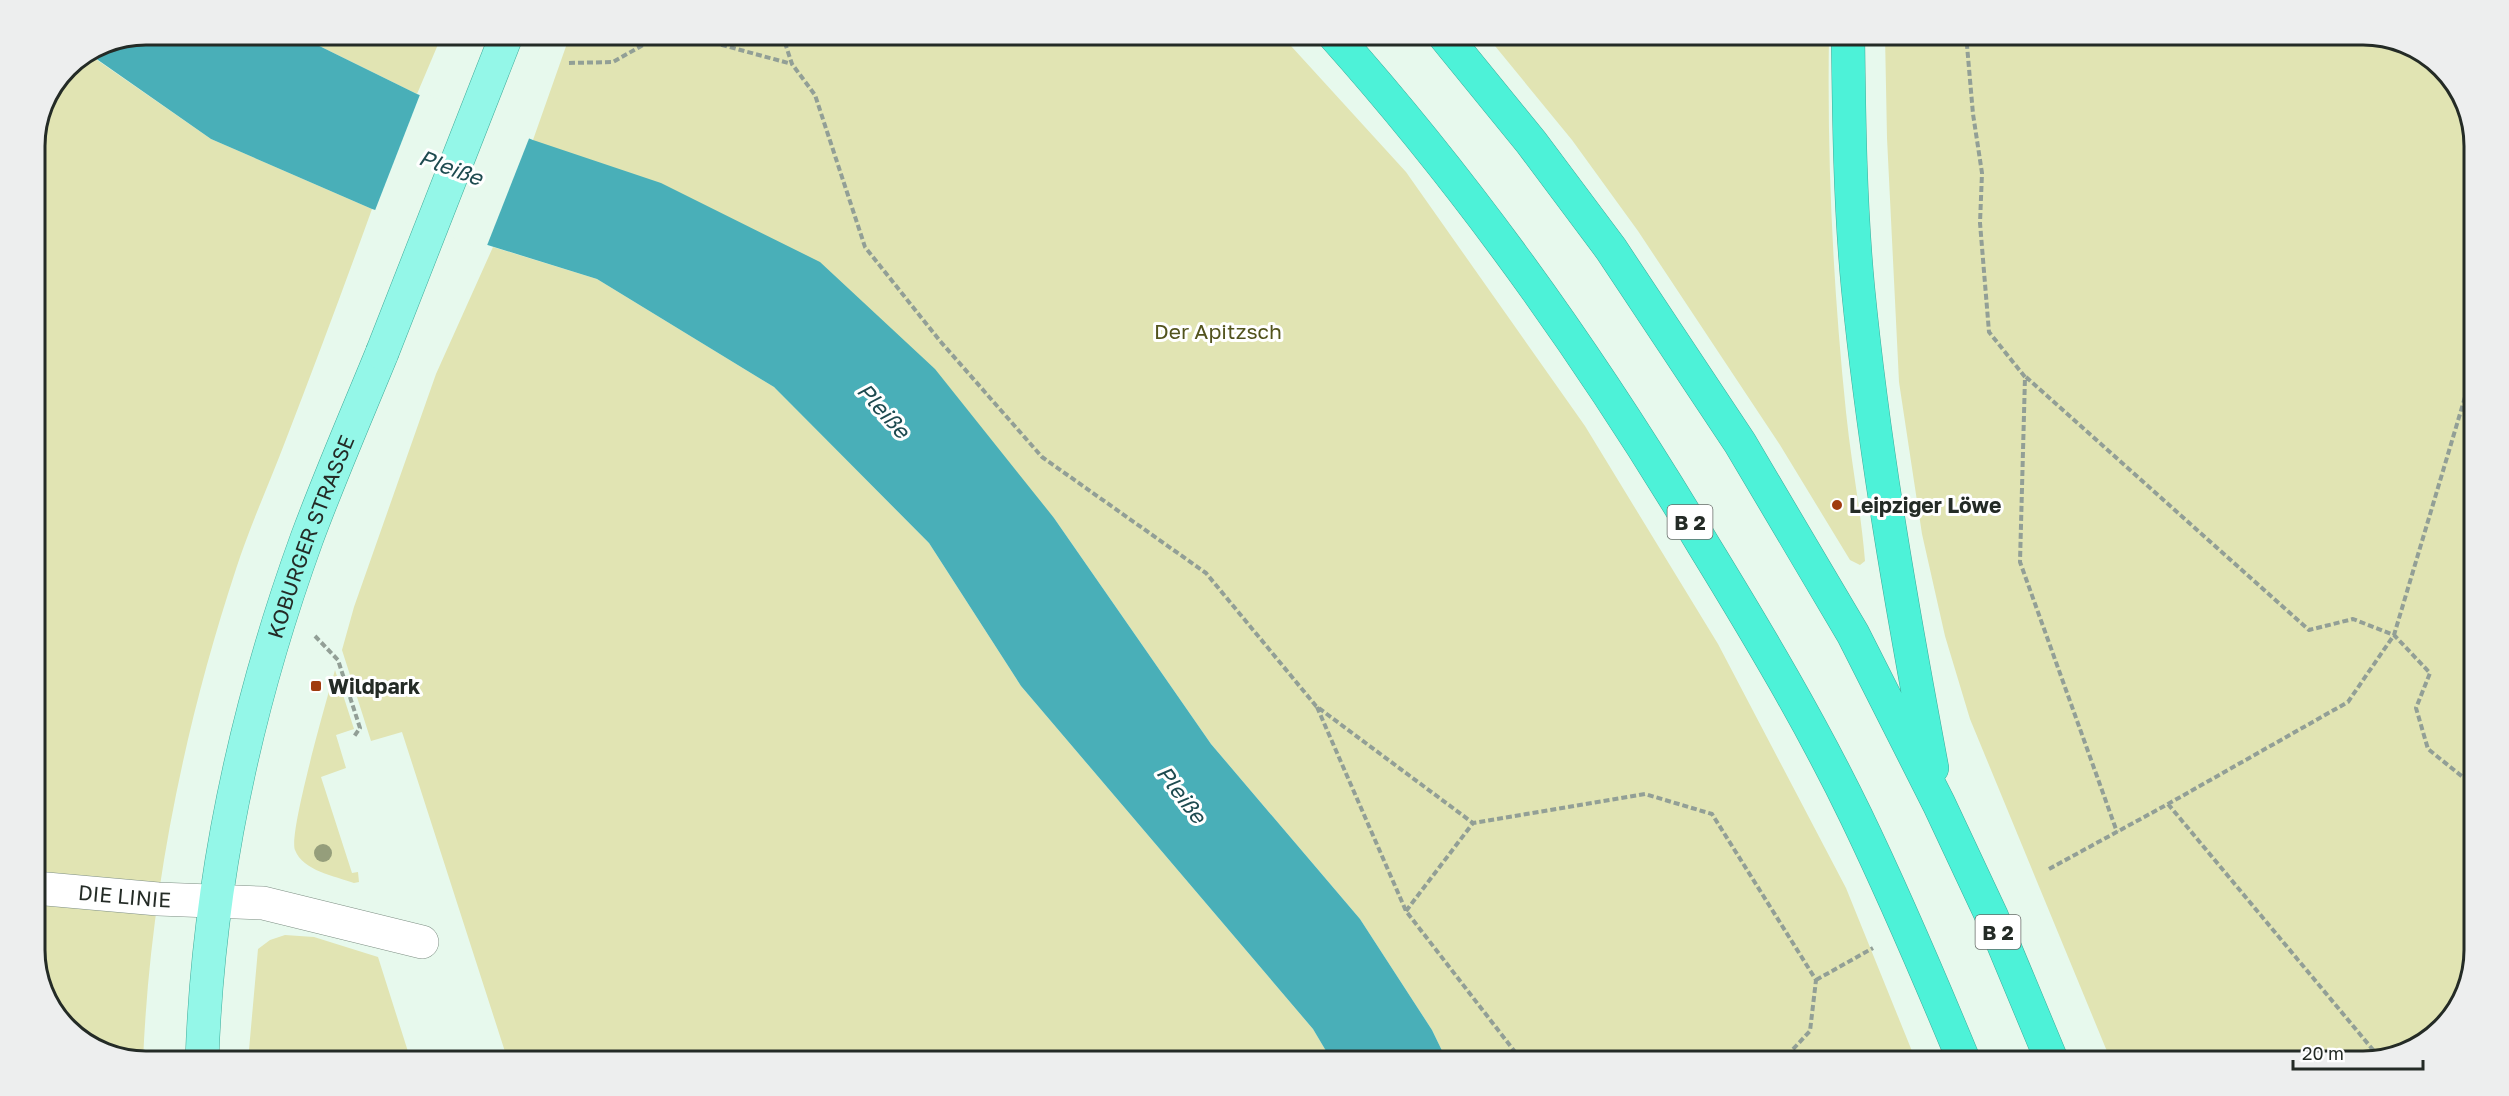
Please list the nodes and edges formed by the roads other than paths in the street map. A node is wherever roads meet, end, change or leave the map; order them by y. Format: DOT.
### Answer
graph roads {
  1 [pos="503,45"];
  2 [pos="1343,45"];
  3 [pos="1452,45"];
  4 [pos="1848,45"];
  5 [pos="1939,804"];
  6 [pos="45,889"];
  7 [pos="214,901"];
  8 [pos="422,942"];
  9 [pos="202,1051"];
  10 [pos="1960,1051"];
  11 [pos="2047,1051"];
  1 -- 7 [label="main road, KOBURGER STRASSE, bridge"];
  2 -- 10 [label="highway, B 2"];
  3 -- 5 [label="highway, B 2"];
  4 -- 5 [label="highway"];
  5 -- 11 [label="highway, B 2"];
  6 -- 7 [label="lane, DIE LINIE"];
  7 -- 8 [label="lane, DIE LINIE"];
  7 -- 9 [label="main road, KOBURGER STRASSE"];
}
